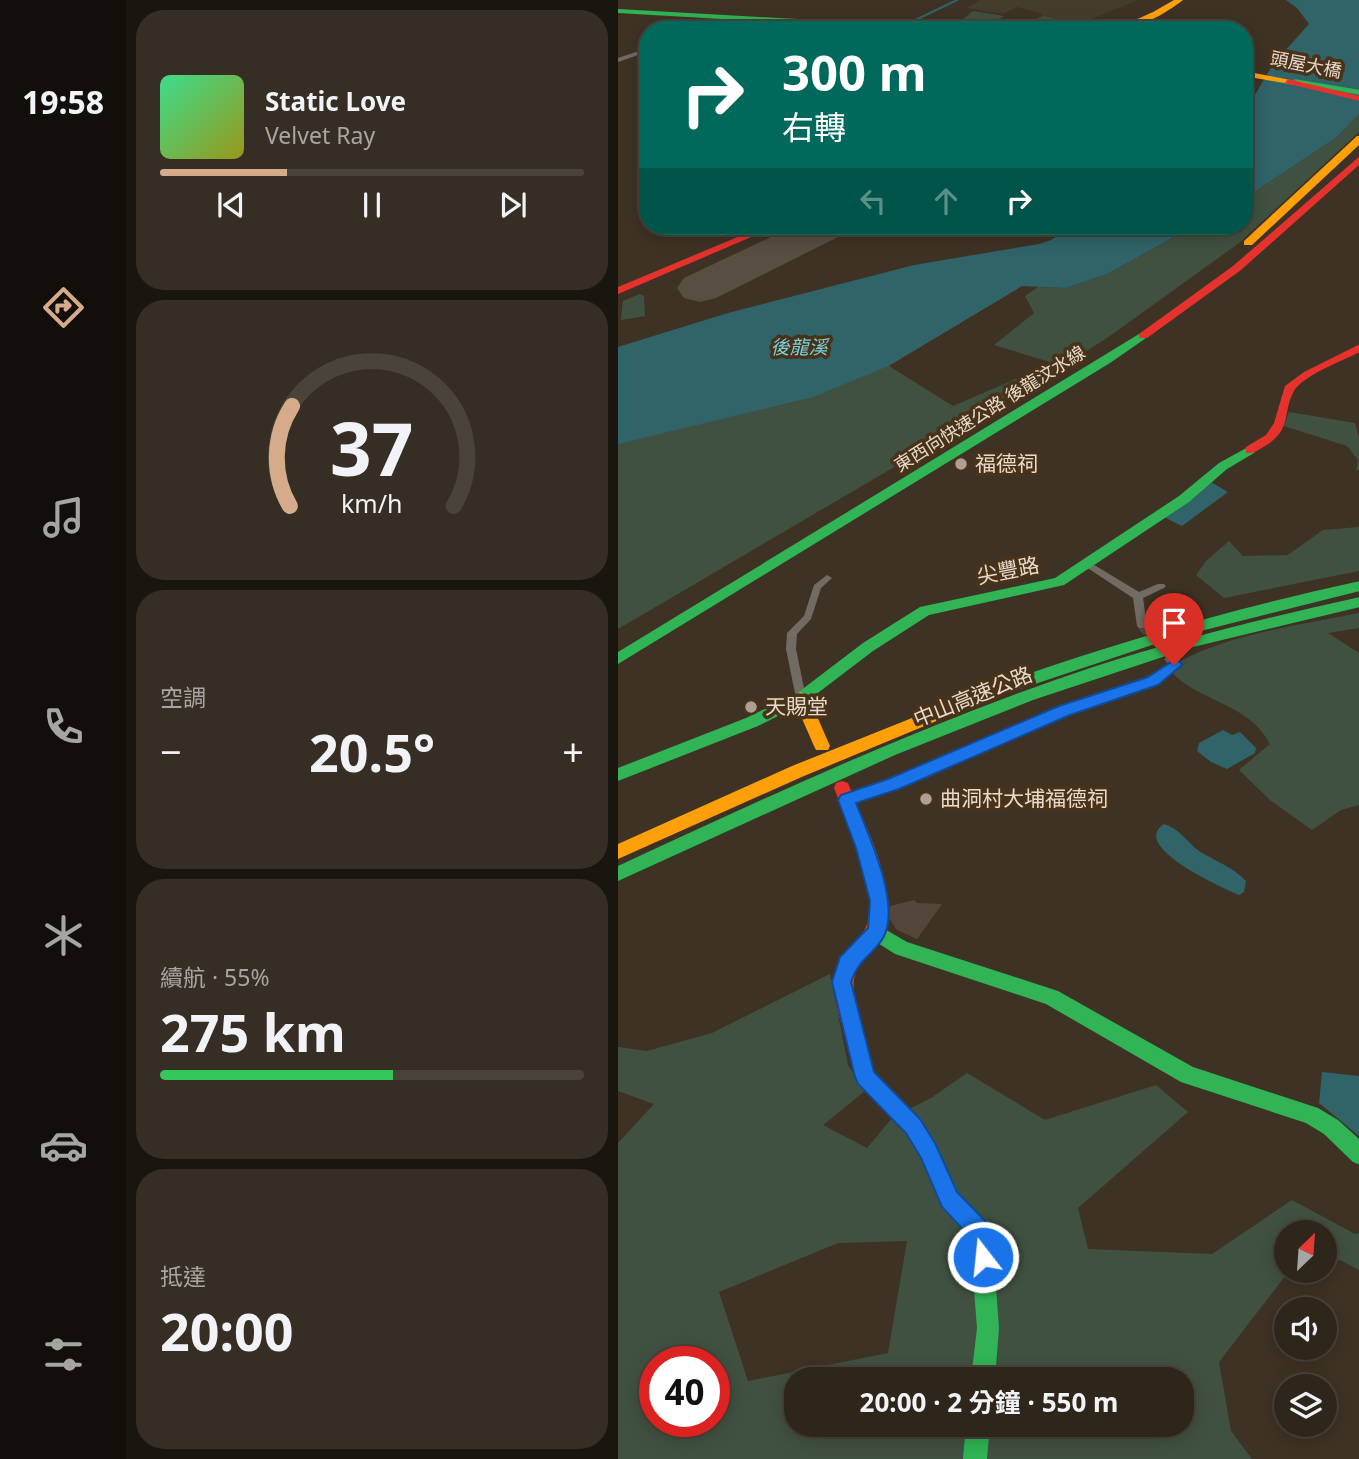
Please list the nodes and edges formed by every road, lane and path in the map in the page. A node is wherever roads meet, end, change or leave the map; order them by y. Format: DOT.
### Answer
graph roads {
  1 [pos="1179,2"];
  2 [pos="618,12"];
  3 [pos="770,21"];
  4 [pos="788,21"];
  5 [pos="1140,21"];
  6 [pos="1144,21"];
  7 [pos="639,53"];
  8 [pos="618,60"];
  9 [pos="1253,73"];
  10 [pos="1359,94"];
  11 [pos="1359,138"];
  12 [pos="1359,149"];
  13 [pos="1359,159"];
  14 [pos="1359,165"];
  15 [pos="738,235"];
  16 [pos="752,235"];
  17 [pos="1277,235"];
  18 [pos="1237,257"];
  19 [pos="618,285"];
  20 [pos="618,291"];
  21 [pos="1359,347"];
  22 [pos="1086,563"];
  23 [pos="827,578"];
  24 [pos="1161,586"];
  25 [pos="1359,586"];
  26 [pos="1138,596"];
  27 [pos="1359,602"];
  28 [pos="1142,626"];
  29 [pos="618,647"];
  30 [pos="618,659"];
  31 [pos="1169,659"];
  32 [pos="801,698"];
  33 [pos="822,746"];
  34 [pos="618,775"];
  35 [pos="844,794"];
  36 [pos="618,852"];
  37 [pos="618,874"];
  38 [pos="876,932"];
  39 [pos="1359,1155"];
  40 [pos="984,1367"];
  41 [pos="977,1437"];
  42 [pos="975,1459"];
  1 -- 5 [label="main road"];
  1 -- 6 [label="main road"];
  2 -- 3 [label="main road"];
  2 -- 4 [label="main road"];
  7 -- 8 [label="street"];
  9 -- 10 [label="main road, 頭屋大橋"];
  11 -- 18 [label="main road"];
  12 -- 18 [label="main road, 東西向快速公路 後龍汶水線"];
  13 -- 17 [label="main road, 東西向快速公路 後龍汶水線"];
  14 -- 17 [label="main road"];
  15 -- 19 [label="main road"];
  16 -- 20 [label="main road"];
  17 -- 30 [label="main road, 東西向快速公路 後龍汶水線"];
  18 -- 29 [label="main road, 東西向快速公路 後龍汶水線"];
  21 -- 22 [label="main road, 尖豐路"];
  22 -- 26 [label="street"];
  22 -- 32 [label="main road, 尖豐路"];
  23 -- 32 [label="street"];
  24 -- 26 [label="street"];
  25 -- 36 [label="main road, 中山高速公路"];
  26 -- 28 [label="street"];
  27 -- 37 [label="main road, 中山高速公路"];
  31 -- 35 [label="street"];
  32 -- 33 [label="main road"];
  32 -- 34 [label="main road, 尖豐路"];
  35 -- 38 [label="main road"];
  38 -- 39 [label="main road"];
  38 -- 40 [label="main road"];
  41 -- 42 [label="main road"];
}
